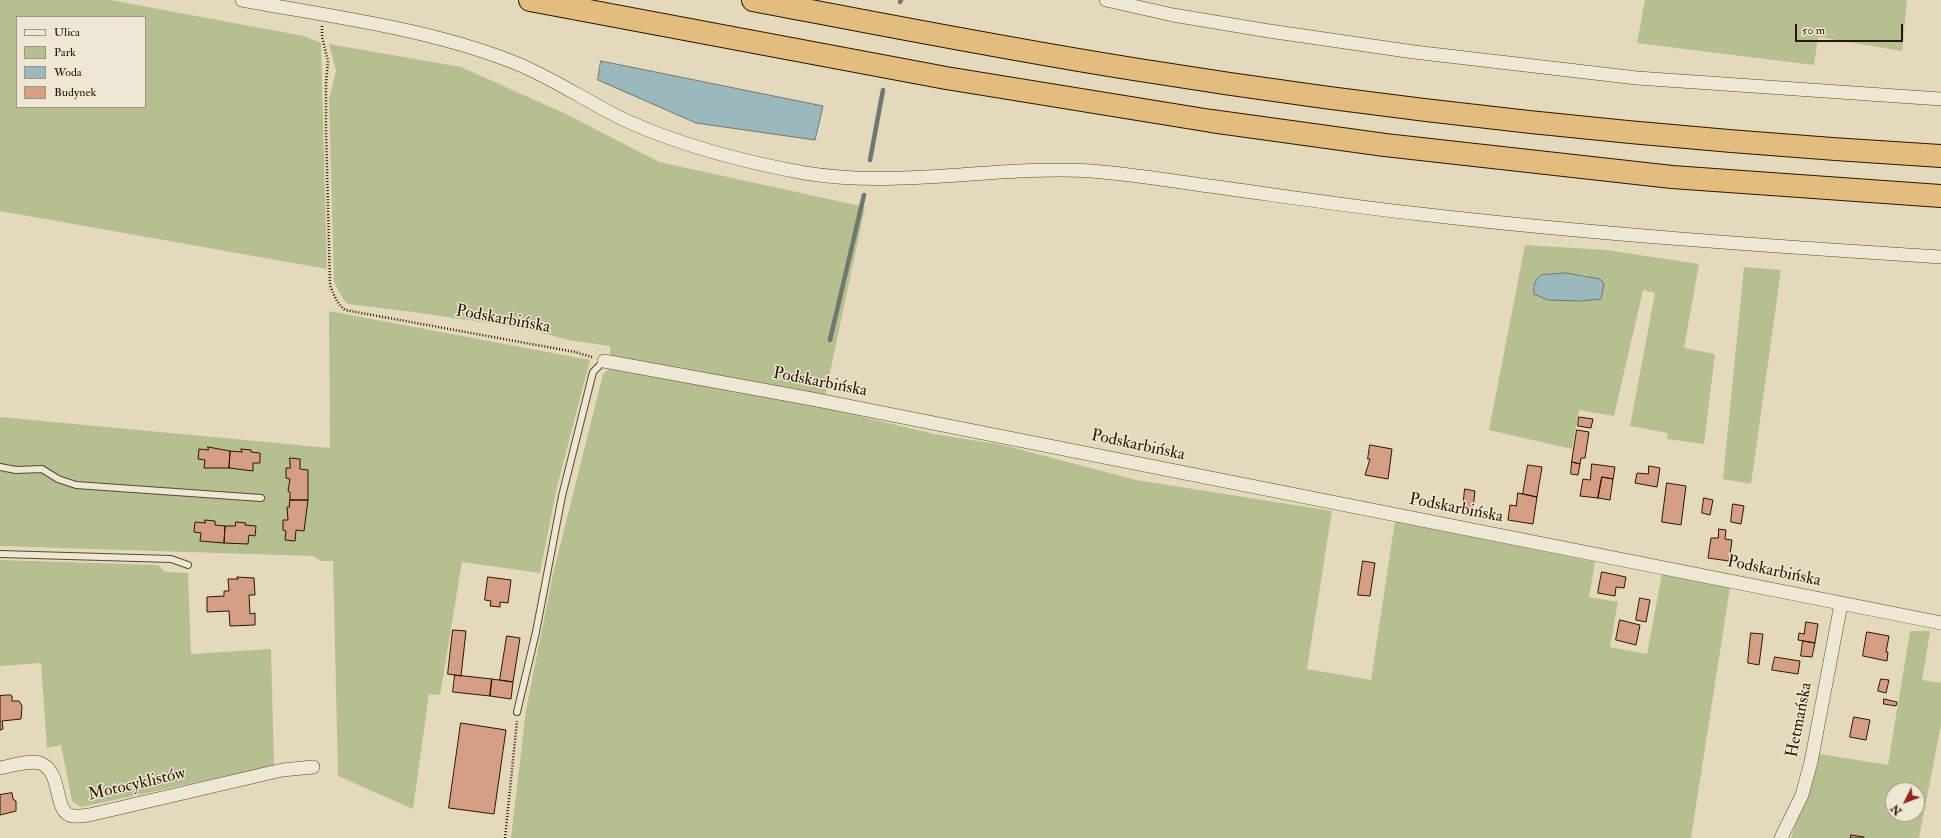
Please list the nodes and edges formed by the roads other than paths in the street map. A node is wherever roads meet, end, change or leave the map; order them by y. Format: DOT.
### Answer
graph roads {
  1 [pos="242,0"];
  2 [pos="530,0"];
  3 [pos="753,0"];
  4 [pos="1106,0"];
  5 [pos="1941,99"];
  6 [pos="1941,156"];
  7 [pos="1941,196"];
  8 [pos="1941,257"];
  9 [pos="604,361"];
  10 [pos="0,467"];
  11 [pos="261,498"];
  12 [pos="0,554"];
  13 [pos="188,565"];
  14 [pos="1841,604"];
  15 [pos="1941,623"];
  16 [pos="517,712"];
  17 [pos="313,767"];
  18 [pos="0,768"];
  19 [pos="1781,838"];
  1 -- 8 [label="street"];
  2 -- 7 [label="highway"];
  3 -- 6 [label="highway"];
  4 -- 5 [label="street"];
  9 -- 14 [label="street, Podskarbińska"];
  9 -- 16 [label="lane"];
  10 -- 11 [label="lane"];
  12 -- 13 [label="lane"];
  14 -- 15 [label="street, Podskarbińska"];
  14 -- 19 [label="street, Hetmańska"];
  17 -- 18 [label="street, Motocyklistów"];
}
